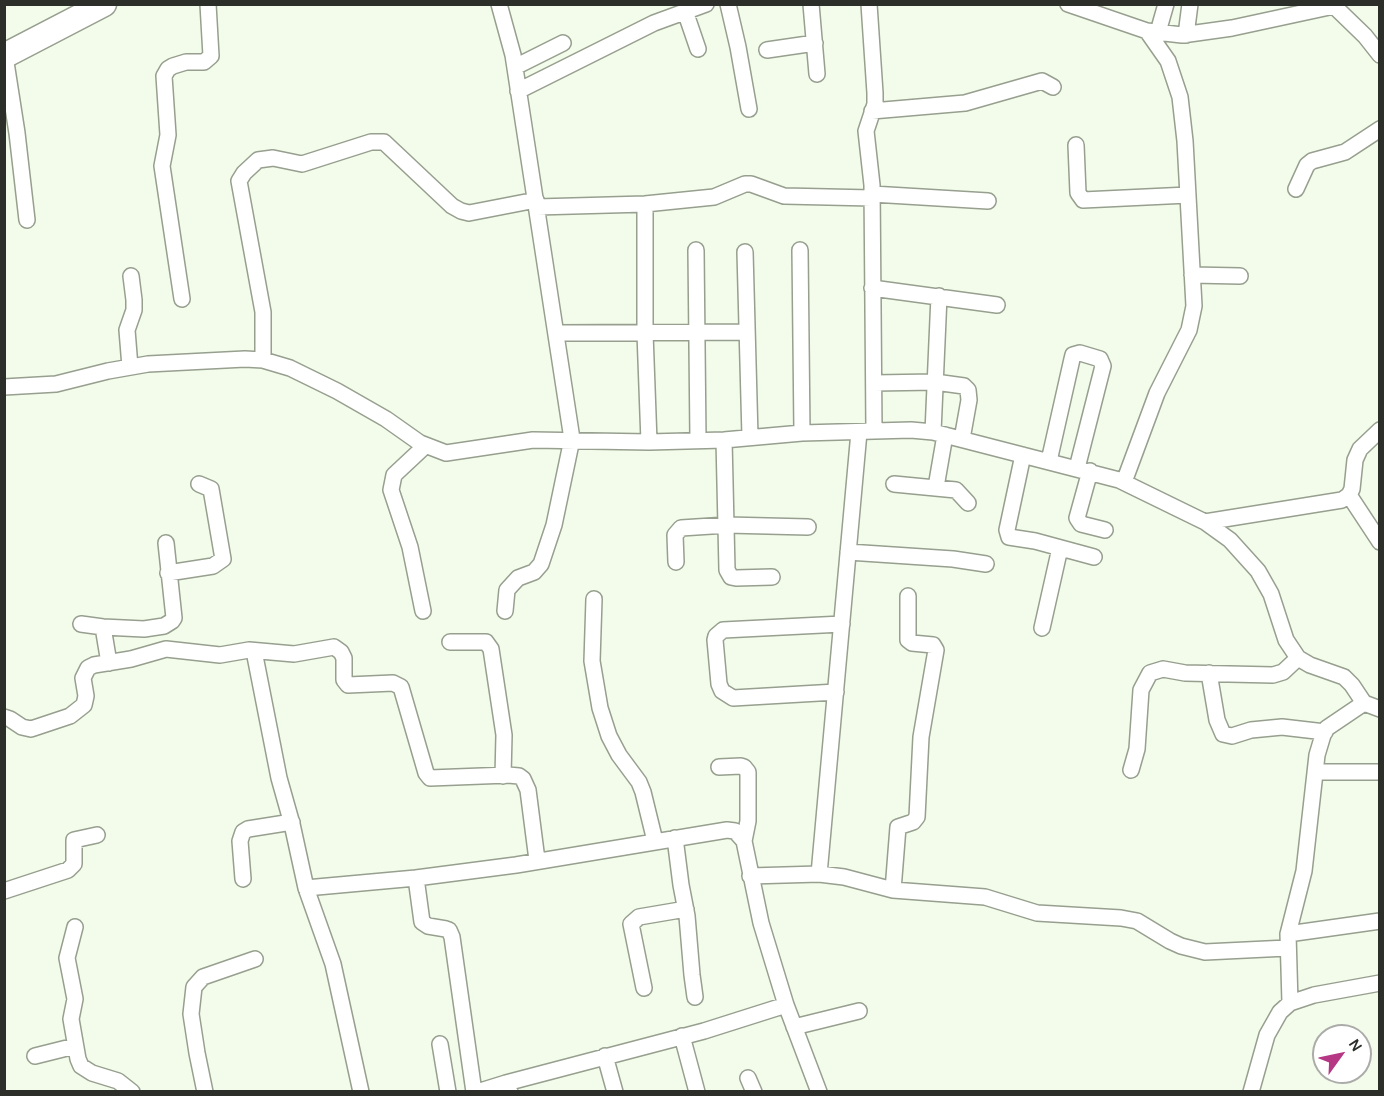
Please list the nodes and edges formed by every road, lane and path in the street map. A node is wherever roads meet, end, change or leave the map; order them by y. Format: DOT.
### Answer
graph roads {
  1 [pos="104,4"];
  2 [pos="208,4"];
  3 [pos="499,4"];
  4 [pos="706,4"];
  5 [pos="729,4"];
  6 [pos="811,4"];
  7 [pos="869,4"];
  8 [pos="1068,4"];
  9 [pos="1166,4"];
  10 [pos="1190,4"];
  11 [pos="1333,5"];
  12 [pos="685,11"];
  13 [pos="1114,11"];
  14 [pos="1153,32"];
  15 [pos="1186,35"];
  16 [pos="563,43"];
  17 [pos="815,43"];
  18 [pos="698,50"];
  19 [pos="767,50"];
  20 [pos="1380,55"];
  21 [pos="5,56"];
  22 [pos="515,67"];
  23 [pos="817,74"];
  24 [pos="1053,87"];
  25 [pos="518,91"];
  26 [pos="749,109"];
  27 [pos="872,111"];
  28 [pos="1380,129"];
  29 [pos="1076,145"];
  30 [pos="1296,189"];
  31 [pos="1188,195"];
  32 [pos="872,196"];
  33 [pos="988,201"];
  34 [pos="536,203"];
  35 [pos="645,204"];
  36 [pos="27,220"];
  37 [pos="696,250"];
  38 [pos="800,250"];
  39 [pos="745,252"];
  40 [pos="1192,275"];
  41 [pos="131,276"];
  42 [pos="1240,276"];
  43 [pos="872,288"];
  44 [pos="939,296"];
  45 [pos="182,299"];
  46 [pos="997,305"];
  47 [pos="746,332"];
  48 [pos="556,333"];
  49 [pos="645,333"];
  50 [pos="696,333"];
  51 [pos="263,360"];
  52 [pos="130,367"];
  53 [pos="935,382"];
  54 [pos="874,383"];
  55 [pos="4,387"];
  56 [pos="1380,430"];
  57 [pos="867,431"];
  58 [pos="802,433"];
  59 [pos="939,433"];
  60 [pos="750,437"];
  61 [pos="572,439"];
  62 [pos="962,439"];
  63 [pos="698,440"];
  64 [pos="724,440"];
  65 [pos="649,442"];
  66 [pos="425,446"];
  67 [pos="1023,455"];
  68 [pos="1049,461"];
  69 [pos="1084,469"];
  70 [pos="1124,482"];
  71 [pos="894,483"];
  72 [pos="199,484"];
  73 [pos="936,487"];
  74 [pos="1349,495"];
  75 [pos="968,503"];
  76 [pos="1205,522"];
  77 [pos="727,525"];
  78 [pos="807,527"];
  79 [pos="1105,530"];
  80 [pos="1380,542"];
  81 [pos="166,543"];
  82 [pos="1060,548"];
  83 [pos="848,552"];
  84 [pos="1094,557"];
  85 [pos="676,562"];
  86 [pos="986,564"];
  87 [pos="168,573"];
  88 [pos="772,578"];
  89 [pos="908,596"];
  90 [pos="594,599"];
  91 [pos="423,611"];
  92 [pos="504,611"];
  93 [pos="81,624"];
  94 [pos="842,624"];
  95 [pos="103,627"];
  96 [pos="1042,628"];
  97 [pos="450,642"];
  98 [pos="254,651"];
  99 [pos="1298,658"];
  100 [pos="109,663"];
  101 [pos="1209,673"];
  102 [pos="836,692"];
  103 [pos="1364,703"];
  104 [pos="1380,708"];
  105 [pos="4,717"];
  106 [pos="1325,732"];
  107 [pos="719,767"];
  108 [pos="1131,770"];
  109 [pos="1316,772"];
  110 [pos="1380,772"];
  111 [pos="503,776"];
  112 [pos="292,822"];
  113 [pos="97,835"];
  114 [pos="675,838"];
  115 [pos="655,841"];
  116 [pos="744,841"];
  117 [pos="537,860"];
  118 [pos="819,874"];
  119 [pos="750,876"];
  120 [pos="416,878"];
  121 [pos="243,879"];
  122 [pos="306,888"];
  123 [pos="894,890"];
  124 [pos="4,891"];
  125 [pos="686,909"];
  126 [pos="1380,921"];
  127 [pos="75,927"];
  128 [pos="1288,941"];
  129 [pos="255,959"];
  130 [pos="1380,983"];
  131 [pos="644,988"];
  132 [pos="695,997"];
  133 [pos="1290,1003"];
  134 [pos="786,1005"];
  135 [pos="859,1011"];
  136 [pos="794,1027"];
  137 [pos="682,1036"];
  138 [pos="440,1044"];
  139 [pos="75,1046"];
  140 [pos="35,1056"];
  141 [pos="605,1056"];
  142 [pos="508,1087"];
  143 [pos="132,1092"];
  144 [pos="205,1092"];
  145 [pos="361,1092"];
  146 [pos="448,1092"];
  147 [pos="476,1092"];
  148 [pos="615,1092"];
  149 [pos="697,1092"];
  150 [pos="819,1092"];
  151 [pos="1251,1092"];
  1 -- 21 [label="highway"];
  2 -- 45 [label="street"];
  3 -- 22 [label="street"];
  4 -- 12 [label="street"];
  5 -- 26 [label="street"];
  6 -- 17 [label="street"];
  7 -- 27 [label="street"];
  8 -- 13 [label="street"];
  9 -- 14 [label="street"];
  10 -- 15 [label="street"];
  11 -- 15 [label="street"];
  11 -- 20 [label="street"];
  12 -- 18 [label="street"];
  12 -- 25 [label="street"];
  13 -- 14 [label="street"];
  14 -- 15 [label="street"];
  14 -- 31 [label="street"];
  16 -- 22 [label="street"];
  17 -- 19 [label="street"];
  17 -- 23 [label="street"];
  21 -- 36 [label="street"];
  22 -- 25 [label="street"];
  24 -- 27 [label="street"];
  25 -- 34 [label="street"];
  27 -- 32 [label="street"];
  28 -- 30 [label="street"];
  29 -- 31 [label="street"];
  31 -- 40 [label="street"];
  32 -- 33 [label="street"];
  32 -- 35 [label="street"];
  32 -- 43 [label="street"];
  34 -- 35 [label="street"];
  34 -- 48 [label="street"];
  34 -- 51 [label="street"];
  35 -- 49 [label="street"];
  37 -- 50 [label="street"];
  38 -- 58 [label="street"];
  39 -- 47 [label="street"];
  40 -- 42 [label="street"];
  40 -- 70 [label="street"];
  41 -- 52 [label="street"];
  43 -- 44 [label="street"];
  43 -- 54 [label="street"];
  44 -- 46 [label="street"];
  44 -- 53 [label="street"];
  47 -- 50 [label="street"];
  47 -- 60 [label="street"];
  48 -- 49 [label="street"];
  48 -- 61 [label="street"];
  49 -- 50 [label="street"];
  49 -- 65 [label="street"];
  50 -- 63 [label="street"];
  51 -- 52 [label="street"];
  51 -- 66 [label="street"];
  52 -- 55 [label="street"];
  53 -- 54 [label="street"];
  53 -- 59 [label="street"];
  53 -- 62 [label="street"];
  54 -- 57 [label="street"];
  56 -- 74 [label="street"];
  57 -- 58 [label="street"];
  57 -- 59 [label="street"];
  57 -- 83 [label="street"];
  58 -- 60 [label="street"];
  59 -- 62 [label="street"];
  59 -- 73 [label="street"];
  60 -- 64 [label="street"];
  61 -- 65 [label="street"];
  61 -- 66 [label="street"];
  61 -- 92 [label="street"];
  62 -- 67 [label="street"];
  63 -- 64 [label="street"];
  63 -- 65 [label="street"];
  64 -- 77 [label="street"];
  66 -- 91 [label="street"];
  67 -- 68 [label="street"];
  67 -- 82 [label="street"];
  68 -- 69 [label="street"];
  68 -- 69 [label="street"];
  69 -- 70 [label="street"];
  69 -- 79 [label="street"];
  70 -- 76 [label="street"];
  71 -- 73 [label="street"];
  72 -- 87 [label="street"];
  73 -- 75 [label="street"];
  74 -- 76 [label="street"];
  74 -- 80 [label="street"];
  76 -- 99 [label="street"];
  77 -- 78 [label="street"];
  77 -- 85 [label="street"];
  77 -- 88 [label="street"];
  81 -- 87 [label="street"];
  82 -- 84 [label="street"];
  82 -- 96 [label="street"];
  83 -- 86 [label="street"];
  83 -- 94 [label="street"];
  87 -- 95 [label="street"];
  89 -- 123 [label="street"];
  90 -- 115 [label="street"];
  93 -- 95 [label="street"];
  94 -- 102 [label="street"];
  94 -- 102 [label="street"];
  95 -- 100 [label="street"];
  97 -- 111 [label="street"];
  98 -- 100 [label="street"];
  98 -- 111 [label="street"];
  98 -- 112 [label="street"];
  99 -- 101 [label="street"];
  99 -- 103 [label="street"];
  100 -- 105 [label="street"];
  101 -- 106 [label="street"];
  101 -- 108 [label="street"];
  102 -- 118 [label="street"];
  103 -- 104 [label="street"];
  103 -- 106 [label="street"];
  106 -- 109 [label="street"];
  107 -- 116 [label="street"];
  109 -- 110 [label="street"];
  109 -- 128 [label="street"];
  111 -- 117 [label="street"];
  112 -- 121 [label="street"];
  112 -- 122 [label="street"];
  113 -- 124 [label="street"];
  114 -- 115 [label="street"];
  114 -- 116 [label="street"];
  114 -- 125 [label="street"];
  115 -- 117 [label="street"];
  116 -- 119 [label="street"];
  117 -- 120 [label="street"];
  118 -- 119 [label="street"];
  118 -- 123 [label="street"];
  119 -- 134 [label="street"];
  120 -- 122 [label="street"];
  120 -- 147 [label="street"];
  122 -- 145 [label="street"];
  123 -- 128 [label="street"];
  125 -- 131 [label="street"];
  125 -- 132 [label="street"];
  126 -- 128 [label="street"];
  127 -- 139 [label="street"];
  128 -- 133 [label="street"];
  129 -- 144 [label="street"];
  130 -- 133 [label="street"];
  133 -- 151 [label="street"];
  134 -- 136 [label="street"];
  134 -- 137 [label="street"];
  135 -- 136 [label="street"];
  136 -- 150 [label="street"];
  137 -- 141 [label="street"];
  137 -- 149 [label="street"];
  138 -- 146 [label="street"];
  139 -- 140 [label="street"];
  139 -- 143 [label="street"];
  141 -- 142 [label="street"];
  141 -- 148 [label="street"];
  142 -- 147 [label="street"];
}
